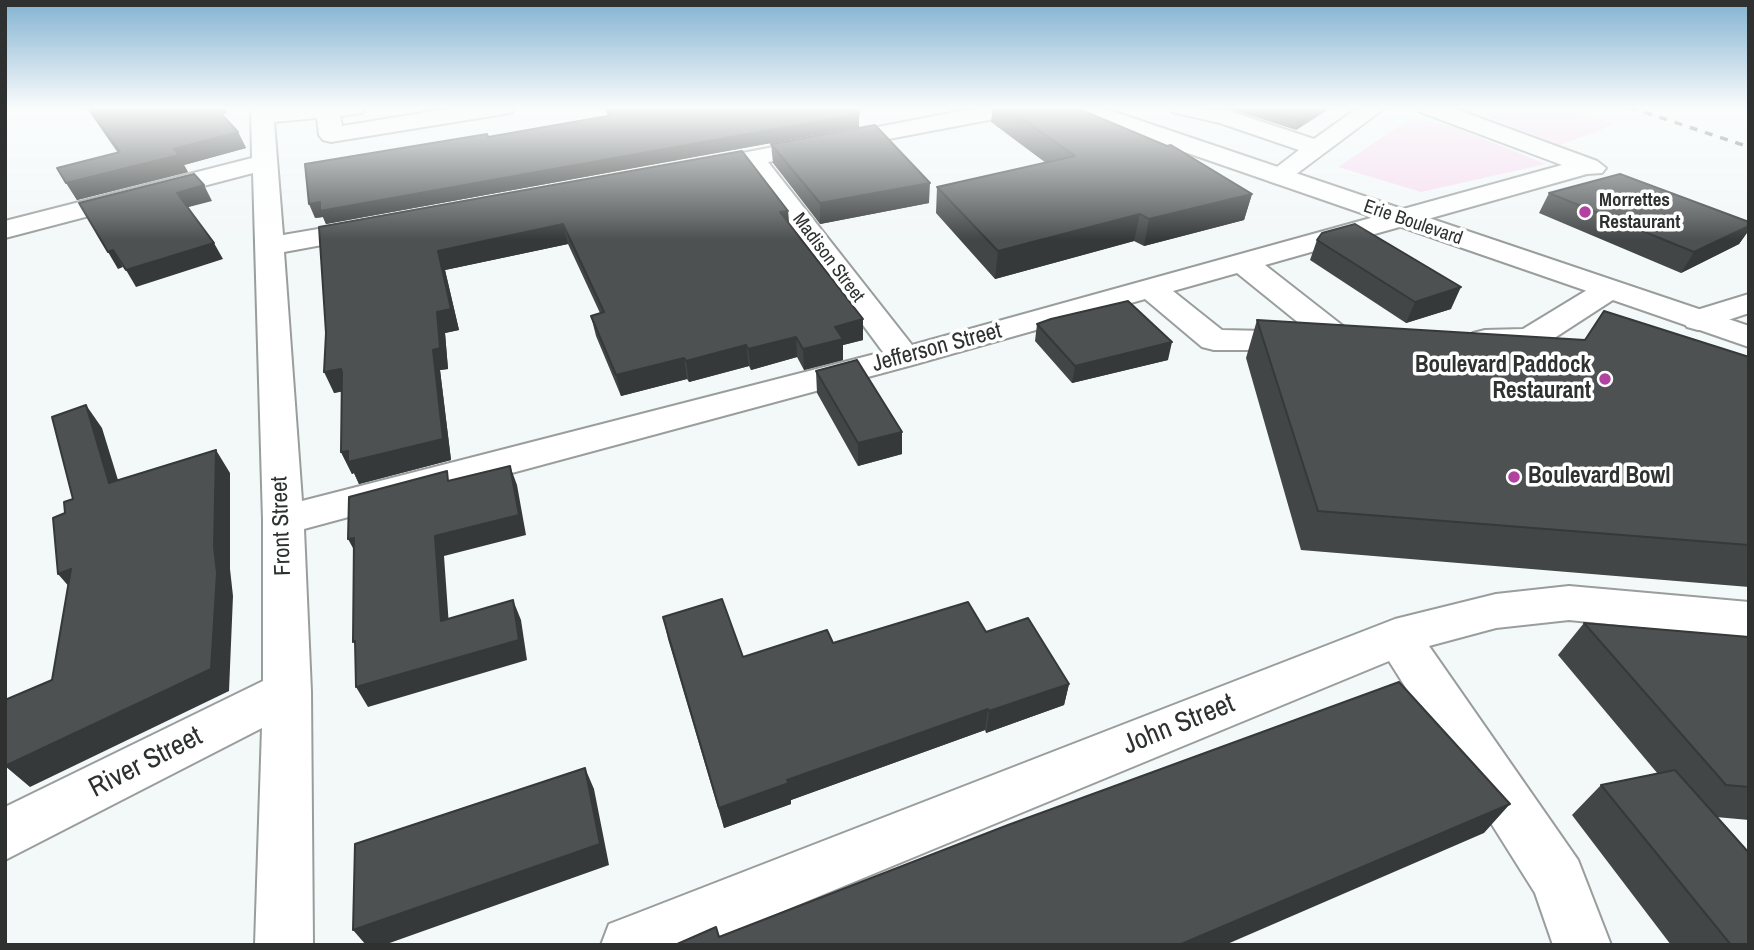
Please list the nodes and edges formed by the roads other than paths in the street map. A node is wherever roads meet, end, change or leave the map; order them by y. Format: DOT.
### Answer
graph roads {
  1 [pos="264,151"];
  2 [pos="787,151"];
  3 [pos="1205,151"];
  4 [pos="1312,151"];
  5 [pos="1548,151"];
  6 [pos="752,158"];
  7 [pos="265,162"];
  8 [pos="1588,166"];
  9 [pos="671,173"];
  10 [pos="1278,176"];
  11 [pos="1613,176"];
  12 [pos="1401,219"];
  13 [pos="390,224"];
  14 [pos="5,230"];
  15 [pos="270,246"];
  16 [pos="1243,263"];
  17 [pos="1749,287"];
  18 [pos="1151,289"];
  19 [pos="1608,290"];
  20 [pos="1749,302"];
  21 [pos="1698,320"];
  22 [pos="1749,337"];
  23 [pos="1449,340"];
  24 [pos="904,357"];
  25 [pos="283,520"];
  26 [pos="1749,620"];
  27 [pos="1398,637"];
  28 [pos="287,692"];
  29 [pos="5,834"];
  30 [pos="284,945"];
  31 [pos="630,945"];
  32 [pos="1582,945"];
  1 -- 7 [label="main road, Front Street"];
  2 -- 6 [label="main road"];
  3 -- 10 [label="main road, Erie Boulevard"];
  4 -- 10 [label="main road"];
  5 -- 8 [label="main road"];
  6 -- 9 [label="main road"];
  6 -- 24 [label="main road, Madison Street"];
  7 -- 14 [label="main road"];
  7 -- 15 [label="main road, Front Street"];
  8 -- 11 [label="main road"];
  8 -- 12 [label="main road, Jefferson Street"];
  10 -- 12 [label="main road, Erie Boulevard"];
  12 -- 16 [label="main road, Jefferson Street"];
  12 -- 19 [label="main road, Erie Boulevard"];
  13 -- 15 [label="main road"];
  15 -- 25 [label="main road, Front Street"];
  16 -- 18 [label="main road, Jefferson Street"];
  16 -- 18 [label="main road"];
  17 -- 20 [label="main road"];
  18 -- 24 [label="main road, Jefferson Street"];
  19 -- 21 [label="main road, Erie Boulevard"];
  19 -- 23 [label="main road"];
  20 -- 21 [label="main road"];
  21 -- 22 [label="main road, Erie Boulevard"];
  24 -- 25 [label="main road, Jefferson Street"];
  25 -- 28 [label="main road, Front Street"];
  26 -- 27 [label="main road, John Street"];
  27 -- 31 [label="main road, John Street"];
  27 -- 32 [label="main road"];
  28 -- 29 [label="main road, River Street"];
  28 -- 30 [label="main road, Front Street"];
}
